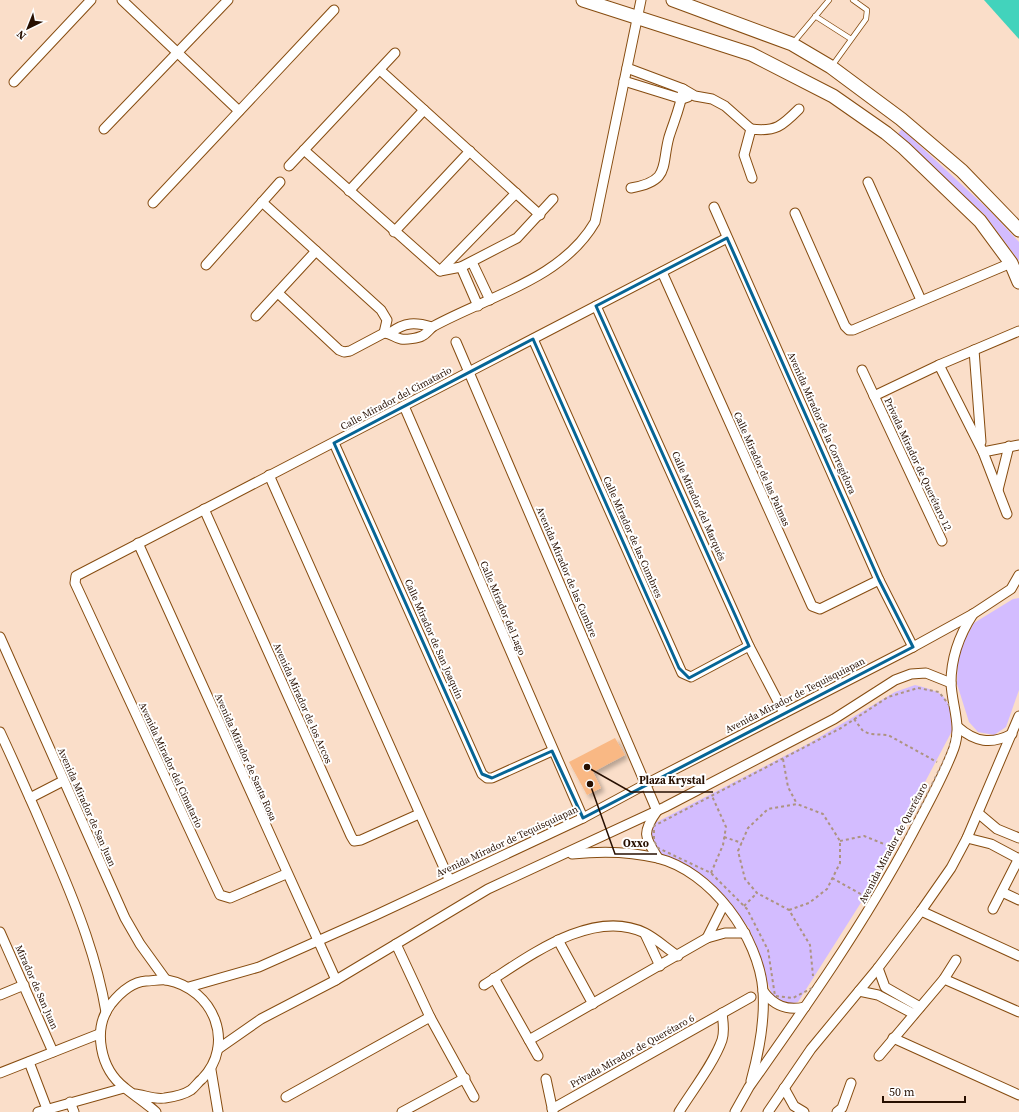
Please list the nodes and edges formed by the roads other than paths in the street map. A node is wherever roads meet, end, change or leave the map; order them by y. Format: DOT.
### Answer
graph roads {
  1 [pos="91,0"];
  2 [pos="122,0"];
  3 [pos="228,0"];
  4 [pos="583,0"];
  5 [pos="641,0"];
  6 [pos="673,0"];
  7 [pos="829,0"];
  8 [pos="853,0"];
  9 [pos="334,10"];
  10 [pos="815,16"];
  11 [pos="637,18"];
  12 [pos="851,39"];
  13 [pos="792,44"];
  14 [pos="177,53"];
  15 [pos="395,53"];
  16 [pos="831,67"];
  17 [pos="627,68"];
  18 [pos="380,70"];
  19 [pos="624,81"];
  20 [pos="14,82"];
  21 [pos="683,89"];
  22 [pos="695,96"];
  23 [pos="682,99"];
  24 [pos="799,109"];
  25 [pos="424,110"];
  26 [pos="239,111"];
  27 [pos="901,119"];
  28 [pos="104,129"];
  29 [pos="751,130"];
  30 [pos="886,133"];
  31 [pos="304,150"];
  32 [pos="470,151"];
  33 [pos="289,166"];
  34 [pos="752,178"];
  35 [pos="280,182"];
  36 [pos="868,182"];
  37 [pos="631,188"];
  38 [pos="349,191"];
  39 [pos="516,193"];
  40 [pos="553,199"];
  41 [pos="262,202"];
  42 [pos="153,203"];
  43 [pos="714,207"];
  44 [pos="795,213"];
  45 [pos="540,214"];
  46 [pos="1019,230"];
  47 [pos="394,232"];
  48 [pos="727,238"];
  49 [pos="316,251"];
  50 [pos="472,262"];
  51 [pos="1011,263"];
  52 [pos="206,266"];
  53 [pos="461,267"];
  54 [pos="440,271"];
  55 [pos="662,272"];
  56 [pos="1019,282"];
  57 [pos="278,293"];
  58 [pos="490,300"];
  59 [pos="921,300"];
  60 [pos="478,306"];
  61 [pos="596,306"];
  62 [pos="256,316"];
  63 [pos="432,327"];
  64 [pos="1019,331"];
  65 [pos="387,333"];
  66 [pos="533,339"];
  67 [pos="456,342"];
  68 [pos="974,350"];
  69 [pos="939,365"];
  70 [pos="862,370"];
  71 [pos="469,372"];
  72 [pos="874,396"];
  73 [pos="404,406"];
  74 [pos="334,443"];
  75 [pos="1019,444"];
  76 [pos="1009,446"];
  77 [pos="982,450"];
  78 [pos="269,475"];
  79 [pos="998,490"];
  80 [pos="204,509"];
  81 [pos="1007,514"];
  82 [pos="942,541"];
  83 [pos="138,543"];
  84 [pos="1019,574"];
  85 [pos="75,578"];
  86 [pos="879,580"];
  87 [pos="1015,589"];
  88 [pos="973,614"];
  89 [pos="0,637"];
  90 [pos="749,646"];
  91 [pos="913,647"];
  92 [pos="951,683"];
  93 [pos="784,713"];
  94 [pos="1018,721"];
  95 [pos="958,726"];
  96 [pos="0,732"];
  97 [pos="1012,734"];
  98 [pos="552,751"];
  99 [pos="63,781"];
  100 [pos="646,784"];
  101 [pos="30,798"];
  102 [pos="658,811"];
  103 [pos="978,813"];
  104 [pos="419,814"];
  105 [pos="583,818"];
  106 [pos="997,829"];
  107 [pos="967,838"];
  108 [pos="1019,838"];
  109 [pos="991,844"];
  110 [pos="565,854"];
  111 [pos="658,858"];
  112 [pos="1019,859"];
  113 [pos="286,874"];
  114 [pos="449,879"];
  115 [pos="1002,892"];
  116 [pos="1019,900"];
  117 [pos="724,904"];
  118 [pos="992,909"];
  119 [pos="921,911"];
  120 [pos="0,932"];
  121 [pos="645,933"];
  122 [pos="745,933"];
  123 [pos="707,938"];
  124 [pos="316,940"];
  125 [pos="558,940"];
  126 [pos="396,944"];
  127 [pos="678,956"];
  128 [pos="1019,956"];
  129 [pos="956,960"];
  130 [pos="660,966"];
  131 [pos="878,968"];
  132 [pos="494,978"];
  133 [pos="944,979"];
  134 [pos="166,980"];
  135 [pos="336,980"];
  136 [pos="24,985"];
  137 [pos="484,985"];
  138 [pos="188,987"];
  139 [pos="885,987"];
  140 [pos="763,991"];
  141 [pos="859,991"];
  142 [pos="0,995"];
  143 [pos="878,995"];
  144 [pos="751,997"];
  145 [pos="593,1004"];
  146 [pos="805,1007"];
  147 [pos="917,1010"];
  148 [pos="106,1012"];
  149 [pos="1019,1012"];
  150 [pos="722,1013"];
  151 [pos="430,1017"];
  152 [pos="99,1034"];
  153 [pos="893,1038"];
  154 [pos="530,1040"];
  155 [pos="218,1049"];
  156 [pos="53,1052"];
  157 [pos="538,1056"];
  158 [pos="879,1056"];
  159 [pos="29,1062"];
  160 [pos="211,1070"];
  161 [pos="0,1073"];
  162 [pos="465,1078"];
  163 [pos="546,1079"];
  164 [pos="851,1083"];
  165 [pos="749,1087"];
  166 [pos="124,1088"];
  167 [pos="784,1088"];
  168 [pos="135,1094"];
  169 [pos="1019,1095"];
  170 [pos="286,1097"];
  171 [pos="474,1097"];
  172 [pos="70,1102"];
  173 [pos="47,1109"];
  174 [pos="793,1109"];
  175 [pos="552,1110"];
  176 [pos="844,1111"];
  177 [pos="38,1112"];
  178 [pos="74,1112"];
  179 [pos="156,1112"];
  180 [pos="218,1112"];
  181 [pos="402,1112"];
  182 [pos="679,1112"];
  183 [pos="735,1112"];
  184 [pos="768,1112"];
  185 [pos="804,1112"];
  1 -- 20 [label="street"];
  2 -- 14 [label="street"];
  3 -- 14 [label="street"];
  4 -- 11 [label="street"];
  5 -- 11 [label="street"];
  6 -- 13 [label="street"];
  7 -- 10 [label="lane"];
  8 -- 12 [label="lane"];
  9 -- 26 [label="street"];
  10 -- 12 [label="lane"];
  10 -- 13 [label="lane"];
  11 -- 17 [label="street"];
  11 -- 30 [label="street"];
  12 -- 16 [label="lane"];
  13 -- 16 [label="street"];
  14 -- 26 [label="street"];
  14 -- 28 [label="street"];
  15 -- 18 [label="street"];
  16 -- 27 [label="street"];
  17 -- 19 [label="street"];
  17 -- 21 [label="street"];
  18 -- 25 [label="street"];
  18 -- 31 [label="street"];
  19 -- 23 [label="street"];
  19 -- 58 [label="street"];
  21 -- 22 [label="street"];
  21 -- 23 [label="street"];
  22 -- 23 [label="street"];
  22 -- 29 [label="street"];
  23 -- 37 [label="street"];
  24 -- 29 [label="street"];
  25 -- 32 [label="street"];
  25 -- 38 [label="street"];
  26 -- 42 [label="street"];
  27 -- 30 [label="street"];
  27 -- 46 [label="street"];
  29 -- 34 [label="street"];
  30 -- 51 [label="street"];
  31 -- 33 [label="street"];
  31 -- 38 [label="street"];
  32 -- 39 [label="street"];
  32 -- 47 [label="street"];
  35 -- 41 [label="street"];
  36 -- 59 [label="street"];
  38 -- 47 [label="street"];
  39 -- 45 [label="street"];
  39 -- 54 [label="street"];
  40 -- 45 [label="street"];
  41 -- 49 [label="street"];
  41 -- 52 [label="street"];
  43 -- 48 [label="street, Avenida Mirador de la Corregidora"];
  44 -- 59 [label="street"];
  45 -- 50 [label="street"];
  47 -- 54 [label="street"];
  48 -- 55 [label="street, Calle Mirador del Cimatario"];
  48 -- 86 [label="street, Avenida Mirador de la Corregidora"];
  49 -- 57 [label="street"];
  49 -- 65 [label="street"];
  50 -- 53 [label="street"];
  50 -- 58 [label="street"];
  51 -- 56 [label="street"];
  51 -- 59 [label="street"];
  53 -- 54 [label="street"];
  53 -- 60 [label="street"];
  55 -- 61 [label="street, Calle Mirador del Cimatario"];
  55 -- 86 [label="street, Calle Mirador de las Palmas"];
  57 -- 62 [label="street"];
  57 -- 65 [label="street"];
  58 -- 60 [label="street"];
  60 -- 63 [label="street"];
  61 -- 66 [label="street, Calle Mirador del Cimatario"];
  61 -- 90 [label="street, Calle Mirador del Marqués"];
  63 -- 65 [label="street"];
  63 -- 65 [label="street"];
  64 -- 68 [label="street, Privada Mirador de Querétaro 12"];
  66 -- 71 [label="street, Calle Mirador del Cimatario"];
  66 -- 90 [label="street, Calle Mirador de las Cumbres"];
  67 -- 71 [label="street, Avenida Mirador de las Cumbre"];
  68 -- 69 [label="street, Privada Mirador de Querétaro 12"];
  68 -- 77 [label="street"];
  69 -- 72 [label="street, Privada Mirador de Querétaro 12"];
  69 -- 77 [label="street"];
  70 -- 72 [label="street"];
  71 -- 73 [label="street, Calle Mirador del Cimatario"];
  71 -- 100 [label="street, Avenida Mirador de las Cumbre"];
  72 -- 82 [label="street, Privada Mirador de Querétaro 12"];
  73 -- 74 [label="street, Calle Mirador del Cimatario"];
  73 -- 98 [label="street, Calle Mirador del Lago"];
  74 -- 78 [label="street, Calle Mirador del Cimatario"];
  74 -- 98 [label="street, Calle Mirador de San Joaquín"];
  75 -- 76 [label="street"];
  76 -- 77 [label="street"];
  76 -- 79 [label="street"];
  77 -- 79 [label="street"];
  78 -- 80 [label="street, Calle Mirador del Cimatario"];
  78 -- 104 [label="street"];
  79 -- 81 [label="street"];
  80 -- 83 [label="street, Calle Mirador del Cimatario"];
  80 -- 104 [label="street, Avenida Mirador de los Arcos"];
  83 -- 85 [label="street, Calle Mirador del Cimatario"];
  83 -- 113 [label="street, Avenida Mirador de Santa Rosa"];
  84 -- 87 [label="street, Avenida Mirador de Querétaro"];
  85 -- 113 [label="street, Avenida Mirador del Cimatario"];
  86 -- 91 [label="street, Avenida Mirador de la Corregidora"];
  87 -- 88 [label="street, Avenida Mirador de Querétaro"];
  88 -- 91 [label="street, Avenida Mirador de Tequisquiapan"];
  88 -- 92 [label="street, Avenida Mirador de Querétaro"];
  89 -- 99 [label="street, Avenida Mirador de San Juan"];
  90 -- 93 [label="street, Calle Mirador del Marqués"];
  91 -- 93 [label="street, Avenida Mirador de Tequisquiapan"];
  92 -- 95 [label="street, Avenida Mirador de Querétaro"];
  92 -- 102 [label="street"];
  93 -- 100 [label="street, Avenida Mirador de Tequisquiapan"];
  94 -- 97 [label="street"];
  95 -- 97 [label="street"];
  95 -- 146 [label="street, Avenida Mirador de Querétaro"];
  96 -- 101 [label="street"];
  97 -- 103 [label="street"];
  98 -- 105 [label="street, Calle Mirador del Lago"];
  99 -- 101 [label="street"];
  99 -- 134 [label="street, Avenida Mirador de San Juan"];
  100 -- 102 [label="street, Avenida Mirador de las Cumbre"];
  100 -- 105 [label="street, Avenida Mirador de Tequisquiapan"];
  101 -- 148 [label="street"];
  102 -- 110 [label="street"];
  102 -- 111 [label="street"];
  103 -- 106 [label="street"];
  103 -- 107 [label="street"];
  104 -- 114 [label="street"];
  105 -- 114 [label="street, Avenida Mirador de Tequisquiapan"];
  106 -- 108 [label="street"];
  106 -- 109 [label="street"];
  107 -- 109 [label="street"];
  107 -- 119 [label="street"];
  109 -- 112 [label="street"];
  110 -- 111 [label="street"];
  110 -- 126 [label="street"];
  111 -- 117 [label="street"];
  112 -- 115 [label="street"];
  113 -- 124 [label="street, Avenida Mirador de Santa Rosa"];
  114 -- 124 [label="street, Avenida Mirador de Tequisquiapan"];
  115 -- 116 [label="street"];
  115 -- 118 [label="street"];
  117 -- 122 [label="street"];
  117 -- 123 [label="street"];
  119 -- 128 [label="street"];
  119 -- 131 [label="street"];
  120 -- 136 [label="street, Mirador de San Juan"];
  121 -- 125 [label="street"];
  121 -- 127 [label="street"];
  121 -- 130 [label="street"];
  122 -- 123 [label="street"];
  122 -- 140 [label="street"];
  123 -- 127 [label="street"];
  124 -- 135 [label="street, Avenida Mirador de Santa Rosa"];
  124 -- 138 [label="street, Avenida Mirador de Tequisquiapan"];
  125 -- 132 [label="street"];
  125 -- 145 [label="street"];
  126 -- 135 [label="street"];
  126 -- 151 [label="street"];
  127 -- 130 [label="street"];
  129 -- 133 [label="street"];
  130 -- 145 [label="street"];
  131 -- 139 [label="street"];
  131 -- 141 [label="street"];
  132 -- 137 [label="street"];
  132 -- 154 [label="street"];
  133 -- 147 [label="street"];
  133 -- 149 [label="street"];
  134 -- 138 [label="street"];
  134 -- 148 [label="street"];
  135 -- 155 [label="street"];
  136 -- 142 [label="street"];
  136 -- 156 [label="street, Mirador de San Juan"];
  138 -- 155 [label="street"];
  139 -- 143 [label="street"];
  139 -- 147 [label="street"];
  140 -- 146 [label="street"];
  140 -- 165 [label="street"];
  141 -- 143 [label="street"];
  141 -- 167 [label="street"];
  143 -- 147 [label="street"];
  144 -- 150 [label="street, Privada Mirador de Querétaro 6"];
  145 -- 154 [label="street"];
  146 -- 165 [label="street, Avenida Mirador de Querétaro"];
  147 -- 153 [label="street"];
  148 -- 152 [label="street"];
  150 -- 175 [label="street, Privada Mirador de Querétaro 6"];
  150 -- 182 [label="street"];
  151 -- 162 [label="street"];
  151 -- 170 [label="street"];
  152 -- 156 [label="street"];
  152 -- 166 [label="street"];
  153 -- 158 [label="street"];
  153 -- 169 [label="street"];
  154 -- 157 [label="street"];
  155 -- 160 [label="street"];
  156 -- 159 [label="street"];
  159 -- 161 [label="street"];
  159 -- 173 [label="street"];
  160 -- 168 [label="street"];
  160 -- 180 [label="street"];
  162 -- 171 [label="street"];
  162 -- 181 [label="street"];
  163 -- 175 [label="street, Privada Mirador de Querétaro 6"];
  164 -- 176 [label="street"];
  165 -- 183 [label="street, Avenida Mirador de Querétaro"];
  166 -- 168 [label="street"];
  166 -- 172 [label="street"];
  167 -- 174 [label="street"];
  167 -- 184 [label="street"];
  168 -- 179 [label="street"];
  172 -- 173 [label="street"];
  172 -- 178 [label="street"];
  173 -- 177 [label="street"];
  174 -- 185 [label="street"];
}
